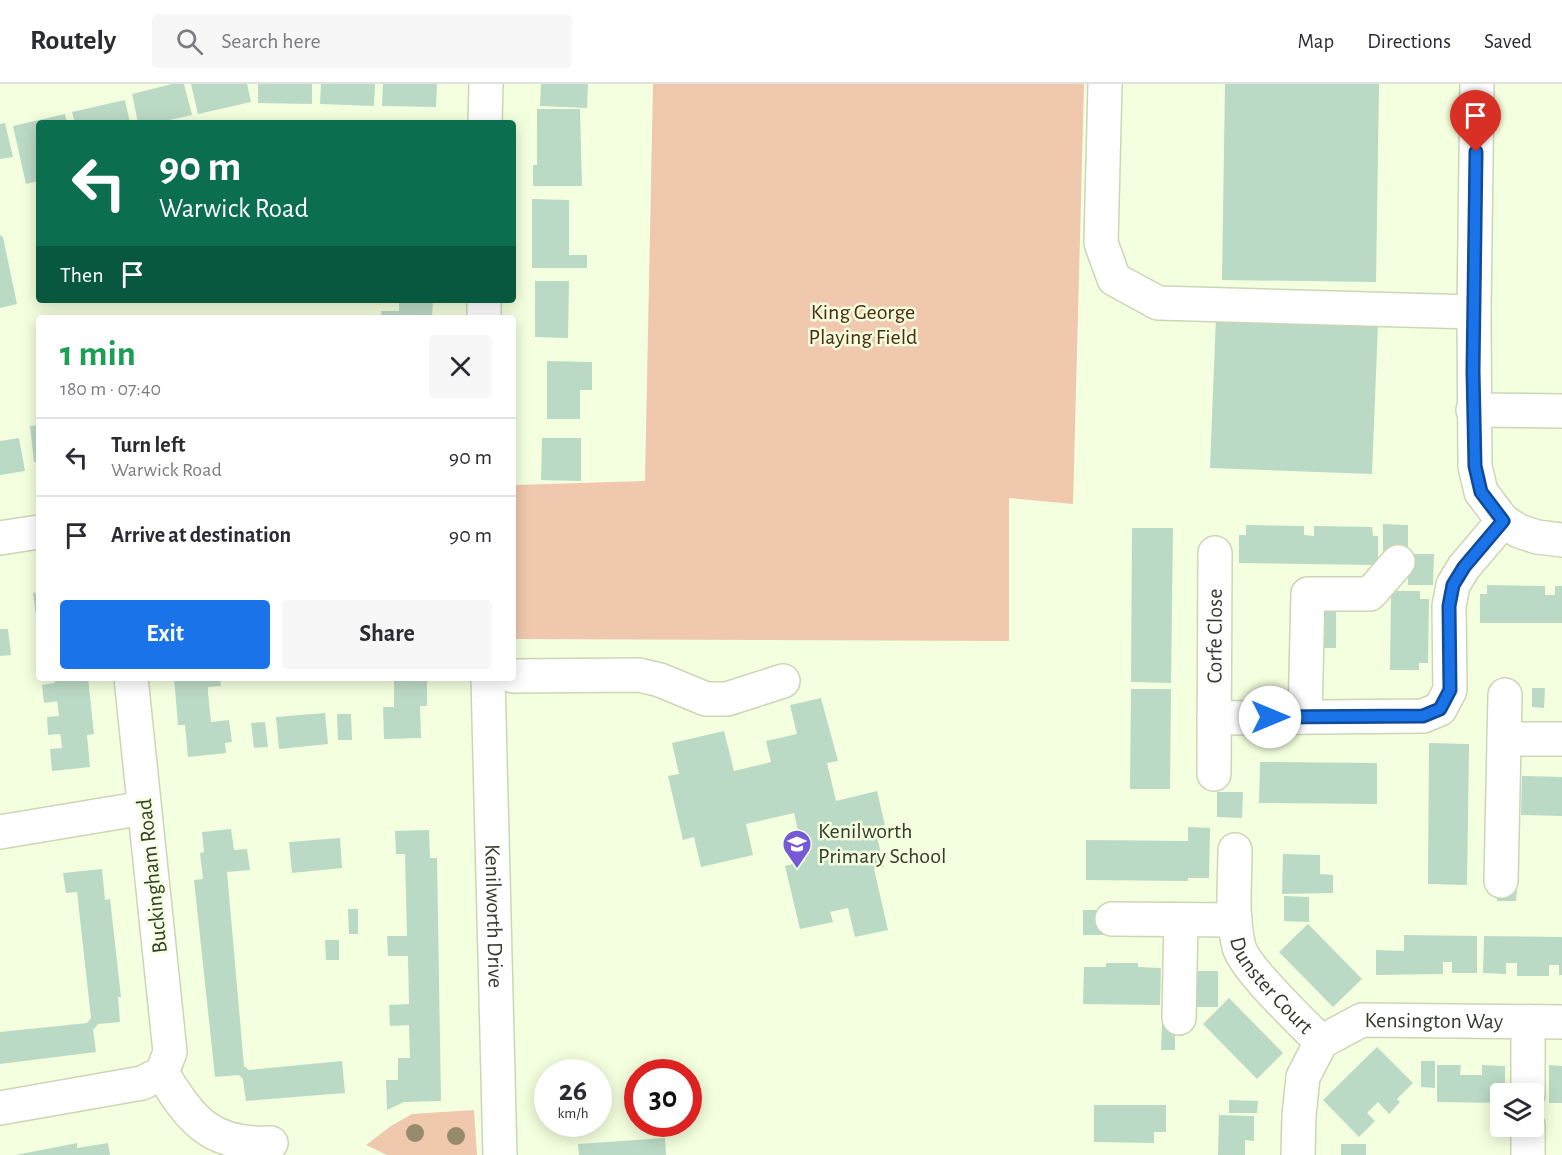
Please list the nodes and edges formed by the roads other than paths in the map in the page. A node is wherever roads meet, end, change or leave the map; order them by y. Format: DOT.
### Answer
graph roads {
  1 [pos="486,84"];
  2 [pos="1105,84"];
  3 [pos="1477,84"];
  4 [pos="485,120"];
  5 [pos="1474,312"];
  6 [pos="1473,410"];
  7 [pos="1562,411"];
  8 [pos="1503,521"];
  9 [pos="36,532"];
  10 [pos="0,538"];
  11 [pos="1562,540"];
  12 [pos="1215,554"];
  13 [pos="1398,562"];
  14 [pos="516,676"];
  15 [pos="130,681"];
  16 [pos="488,681"];
  17 [pos="783,681"];
  18 [pos="1505,696"];
  19 [pos="1305,716"];
  20 [pos="1214,718"];
  21 [pos="1504,739"];
  22 [pos="1562,739"];
  23 [pos="1214,774"];
  24 [pos="144,808"];
  25 [pos="0,832"];
  26 [pos="1235,850"];
  27 [pos="1501,881"];
  28 [pos="1112,919"];
  29 [pos="1181,920"];
  30 [pos="1235,920"];
  31 [pos="1179,1018"];
  32 [pos="1562,1022"];
  33 [pos="1528,1023"];
  34 [pos="1321,1042"];
  35 [pos="162,1073"];
  36 [pos="1528,1083"];
  37 [pos="0,1108"];
  38 [pos="1528,1137"];
  39 [pos="271,1143"];
  40 [pos="500,1155"];
  41 [pos="1298,1155"];
  42 [pos="1528,1155"];
  1 -- 4 [label="street"];
  2 -- 5 [label="street"];
  3 -- 5 [label="street"];
  5 -- 6 [label="street"];
  6 -- 7 [label="street"];
  6 -- 8 [label="street"];
  8 -- 11 [label="street"];
  8 -- 19 [label="street"];
  9 -- 10 [label="street"];
  12 -- 20 [label="street, Corfe Close"];
  13 -- 19 [label="street"];
  14 -- 17 [label="street"];
  15 -- 24 [label="street, Buckingham Road"];
  16 -- 40 [label="street, Kenilworth Drive"];
  18 -- 21 [label="street"];
  19 -- 20 [label="street"];
  20 -- 23 [label="street, Corfe Close"];
  21 -- 22 [label="street"];
  21 -- 27 [label="street"];
  24 -- 25 [label="street"];
  24 -- 35 [label="street, Buckingham Road"];
  26 -- 30 [label="street, Dunster Court"];
  28 -- 29 [label="street, Dunster Court"];
  29 -- 30 [label="street, Dunster Court"];
  29 -- 31 [label="street"];
  30 -- 34 [label="street, Dunster Court"];
  32 -- 33 [label="street, Kensington Way"];
  33 -- 34 [label="street, Kensington Way"];
  33 -- 36 [label="street"];
  34 -- 41 [label="street"];
  35 -- 37 [label="street"];
  35 -- 39 [label="street"];
  38 -- 42 [label="street"];
}
